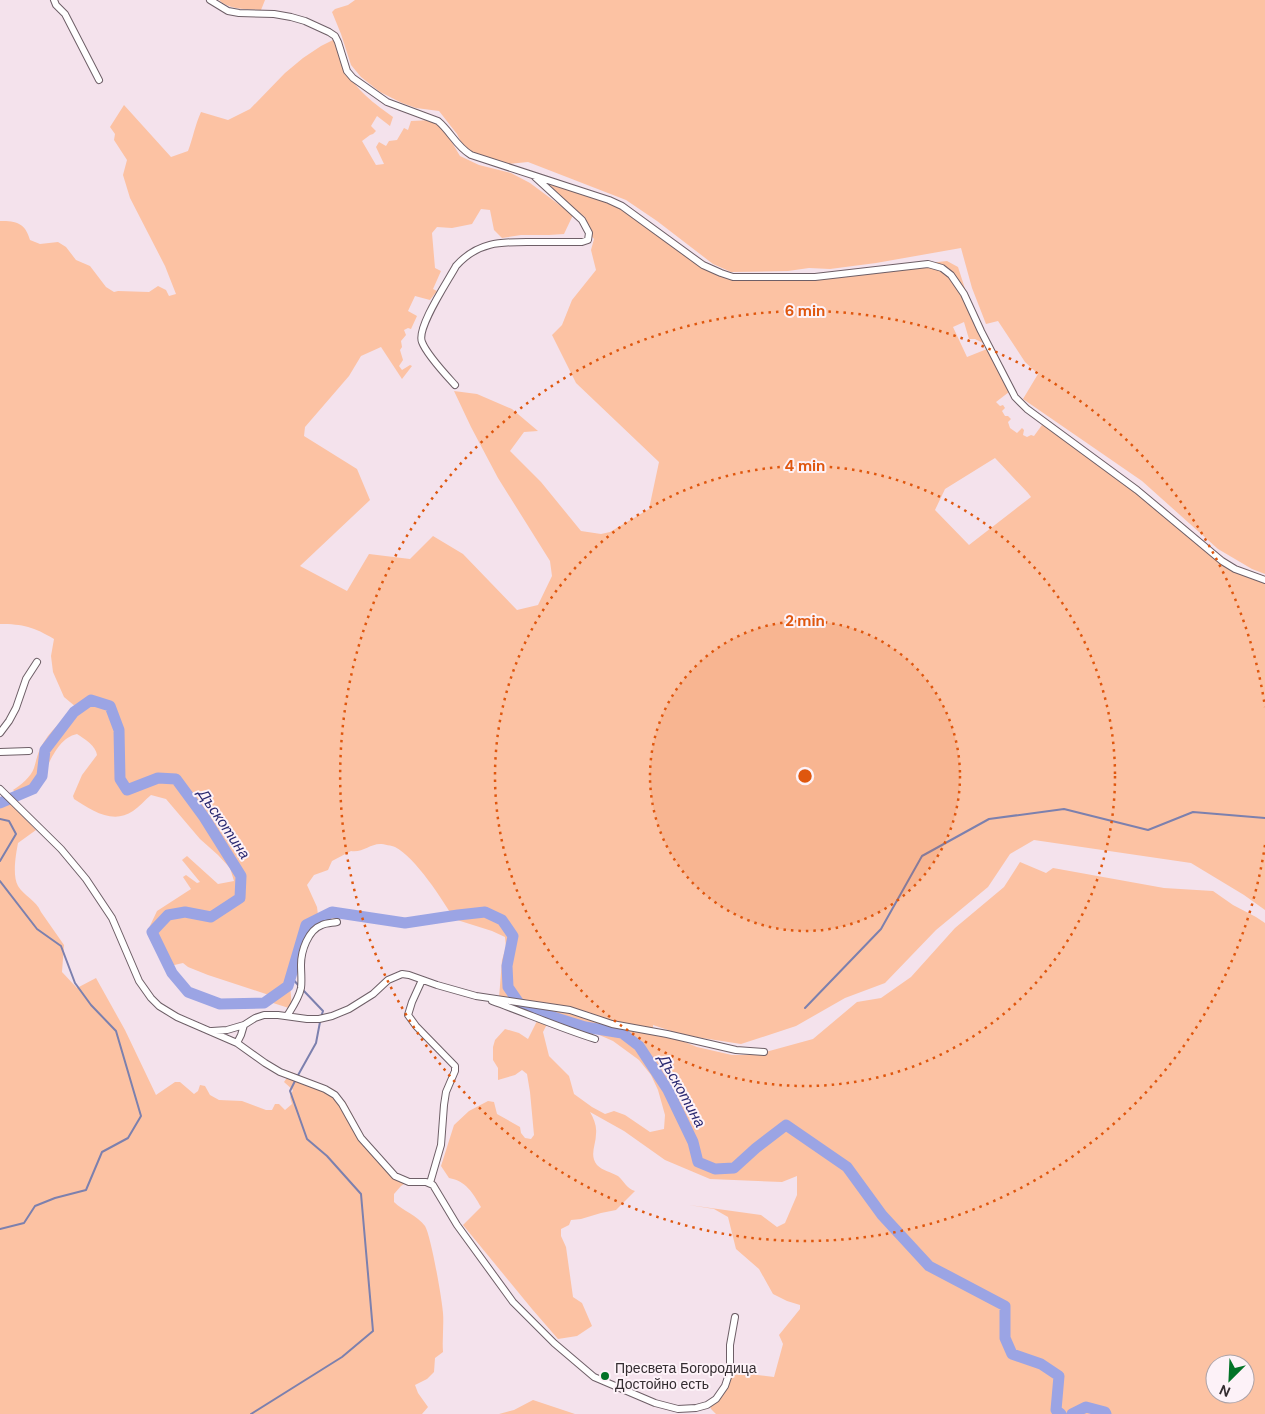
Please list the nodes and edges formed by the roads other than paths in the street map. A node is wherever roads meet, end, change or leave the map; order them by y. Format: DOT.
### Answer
graph roads {
  1 [pos="54,0"];
  2 [pos="210,0"];
  3 [pos="99,80"];
  4 [pos="532,174"];
  5 [pos="455,385"];
  6 [pos="1265,580"];
  7 [pos="38,662"];
  8 [pos="0,733"];
  9 [pos="28,751"];
  10 [pos="0,752"];
  11 [pos="2,791"];
  12 [pos="337,922"];
  13 [pos="422,980"];
  14 [pos="476,996"];
  15 [pos="287,1016"];
  16 [pos="244,1025"];
  17 [pos="210,1032"];
  18 [pos="594,1039"];
  19 [pos="236,1043"];
  20 [pos="764,1052"];
  21 [pos="430,1183"];
  22 [pos="735,1317"];
  23 [pos="678,1411"];
  1 -- 3 [label="street"];
  2 -- 4 [label="street"];
  4 -- 5 [label="street"];
  4 -- 6 [label="street"];
  7 -- 8 [label="street"];
  9 -- 10 [label="street"];
  11 -- 17 [label="street"];
  12 -- 15 [label="street"];
  13 -- 14 [label="street"];
  13 -- 15 [label="street"];
  13 -- 21 [label="street"];
  14 -- 18 [label="street"];
  14 -- 20 [label="street"];
  15 -- 16 [label="street"];
  16 -- 17 [label="street"];
  16 -- 19 [label="street"];
  17 -- 19 [label="street"];
  19 -- 21 [label="street"];
  21 -- 23 [label="street"];
  22 -- 23 [label="street"];
}
